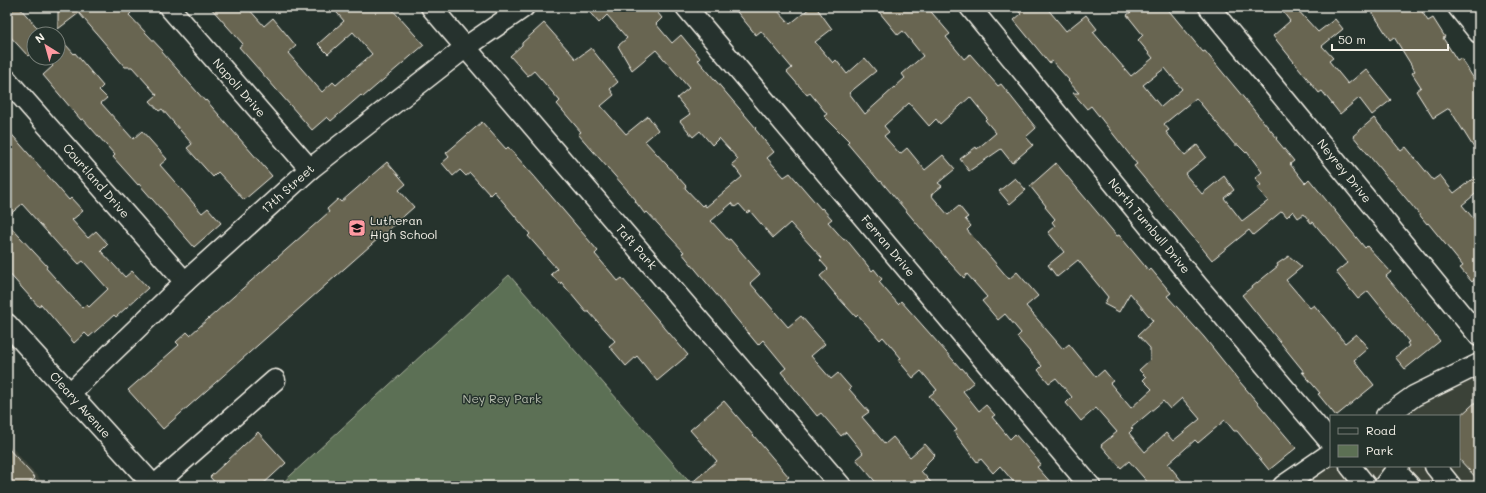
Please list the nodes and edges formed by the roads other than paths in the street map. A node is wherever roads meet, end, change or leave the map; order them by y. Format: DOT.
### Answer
graph roads {
  1 [pos="169,7"];
  2 [pos="431,7"];
  3 [pos="524,7"];
  4 [pos="686,7"];
  5 [pos="970,7"];
  6 [pos="1209,7"];
  7 [pos="1458,7"];
  8 [pos="1479,33"];
  9 [pos="466,47"];
  10 [pos="7,80"];
  11 [pos="310,169"];
  12 [pos="185,282"];
  13 [pos="7,324"];
  14 [pos="1479,336"];
  15 [pos="1479,364"];
  16 [pos="275,380"];
  17 [pos="70,393"];
  18 [pos="1387,415"];
  19 [pos="1330,442"];
  20 [pos="1330,454"];
  21 [pos="1351,467"];
  22 [pos="1436,467"];
  23 [pos="1393,474"];
  24 [pos="154,486"];
  25 [pos="841,486"];
  26 [pos="1090,486"];
  27 [pos="1283,486"];
  28 [pos="1366,486"];
  29 [pos="1410,486"];
  30 [pos="1451,486"];
  1 -- 11 [label="street, Napoli Drive"];
  2 -- 9 [label="street, Taft Park"];
  3 -- 9 [label="street, 17th Street"];
  4 -- 26 [label="street, Ferran Drive"];
  5 -- 19 [label="street, North Turnbull Drive"];
  6 -- 14 [label="street, Neyrey Drive"];
  7 -- 8 [label="street"];
  9 -- 11 [label="street, 17th Street"];
  9 -- 25 [label="street, Taft Park"];
  10 -- 12 [label="street, Courtland Drive"];
  11 -- 12 [label="street, 17th Street"];
  12 -- 17 [label="street, 17th Street"];
  13 -- 17 [label="street, Cleary Avenue"];
  15 -- 18 [label="street"];
  16 -- 24 [label="street"];
  17 -- 24 [label="street, Cleary Avenue"];
  20 -- 27 [label="street"];
  21 -- 28 [label="street"];
  22 -- 30 [label="street"];
  23 -- 29 [label="street"];
}
